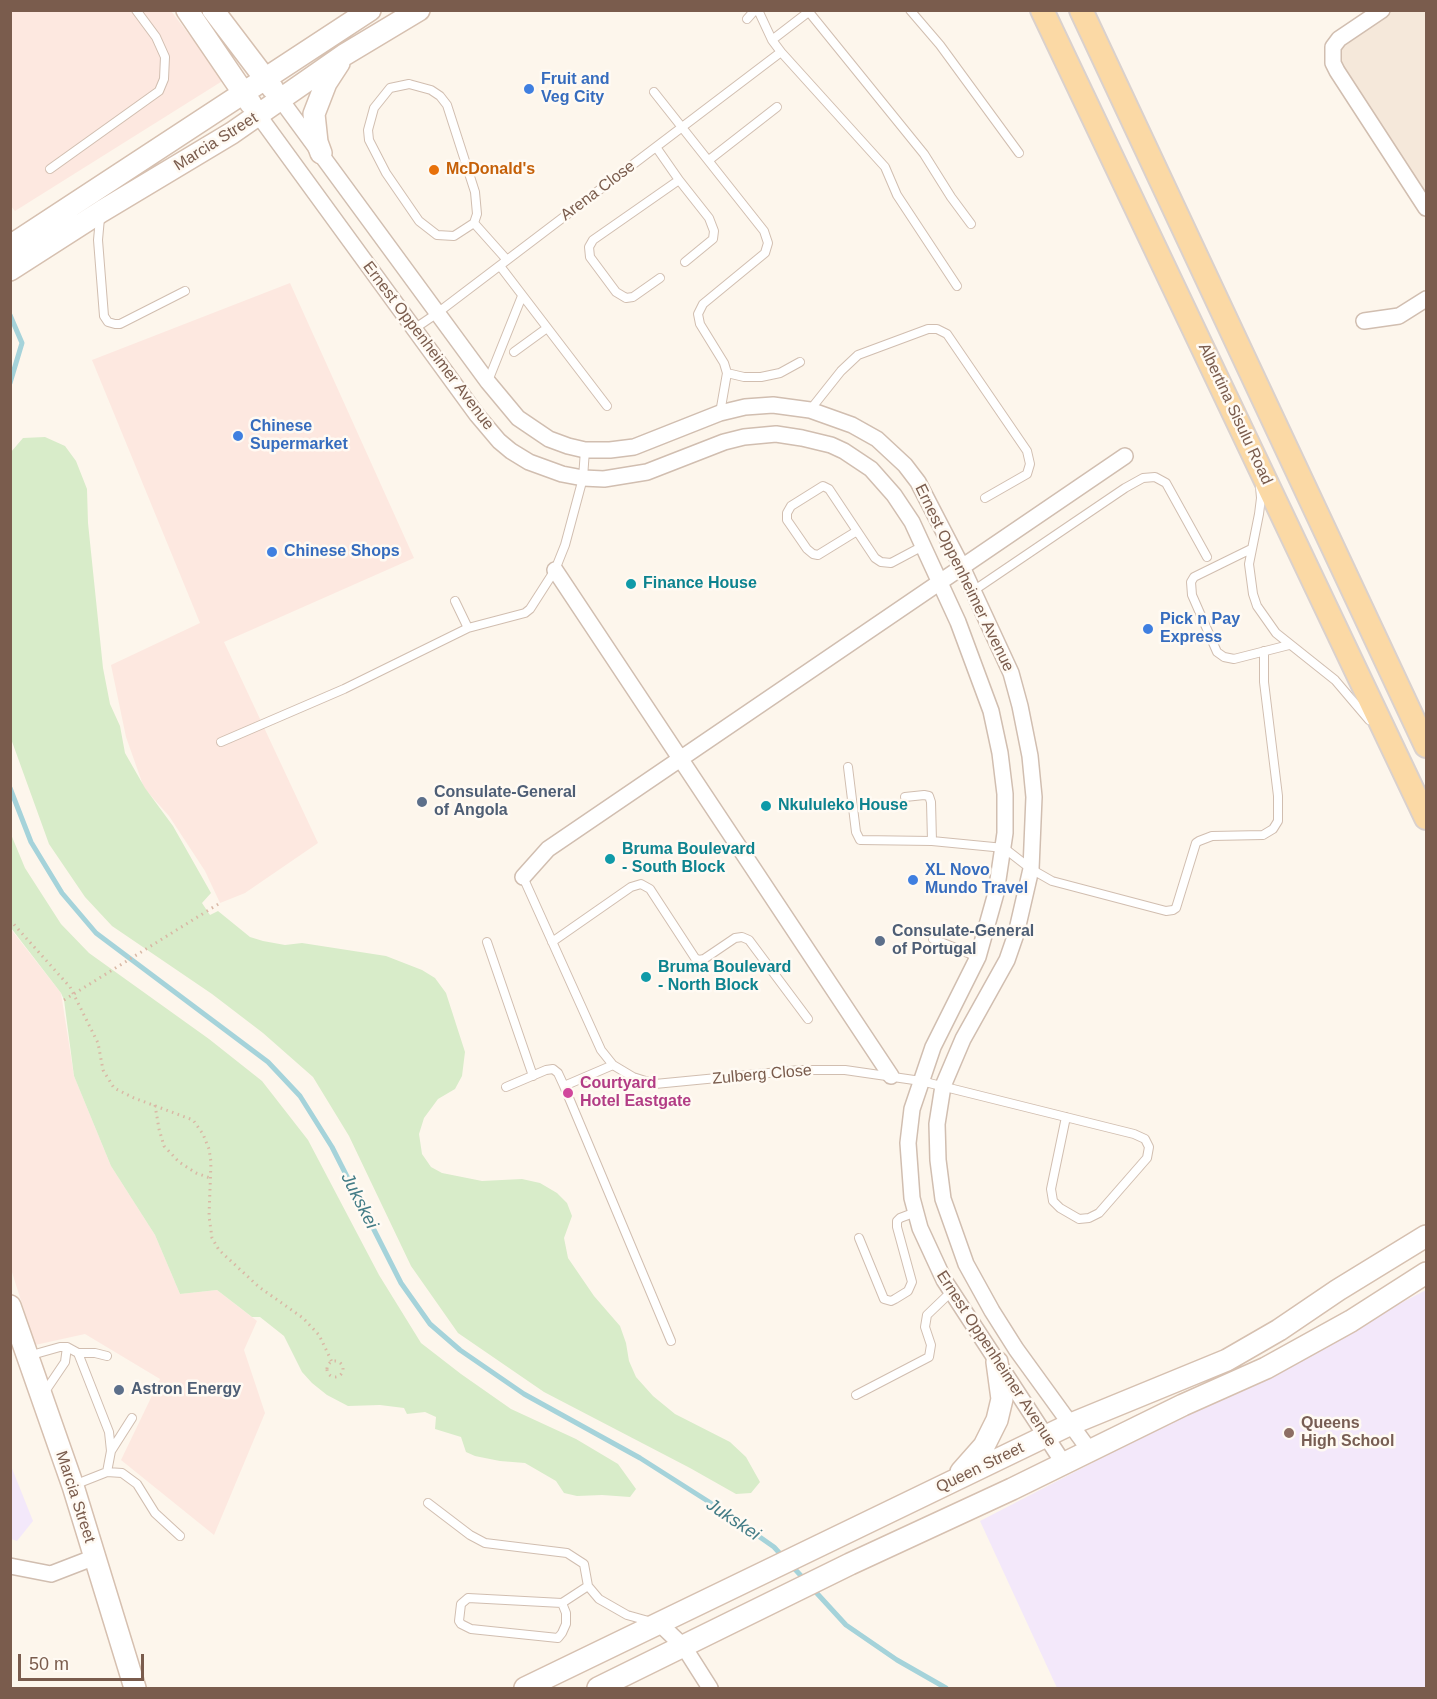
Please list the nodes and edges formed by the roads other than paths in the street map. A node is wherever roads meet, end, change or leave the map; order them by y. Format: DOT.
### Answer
graph roads {
  1 [pos="136,10"];
  2 [pos="187,10"];
  3 [pos="213,10"];
  4 [pos="369,10"];
  5 [pos="419,10"];
  6 [pos="757,10"];
  7 [pos="910,10"];
  8 [pos="1042,10"];
  9 [pos="1081,10"];
  10 [pos="1382,10"];
  11 [pos="810,11"];
  12 [pos="747,18"];
  13 [pos="772,40"];
  14 [pos="781,52"];
  15 [pos="344,55"];
  16 [pos="265,79"];
  17 [pos="654,92"];
  18 [pos="244,94"];
  19 [pos="282,100"];
  20 [pos="777,107"];
  21 [pos="259,116"];
  22 [pos="683,127"];
  23 [pos="656,147"];
  24 [pos="321,153"];
  25 [pos="1018,153"];
  26 [pos="709,160"];
  27 [pos="50,169"];
  28 [pos="679,180"];
  29 [pos="1426,208"];
  30 [pos="102,211"];
  31 [pos="474,223"];
  32 [pos="971,224"];
  33 [pos="38,240"];
  34 [pos="10,246"];
  35 [pos="507,260"];
  36 [pos="686,262"];
  37 [pos="500,266"];
  38 [pos="10,270"];
  39 [pos="660,278"];
  40 [pos="957,286"];
  41 [pos="185,291"];
  42 [pos="522,296"];
  43 [pos="1426,299"];
  44 [pos="436,314"];
  45 [pos="1364,321"];
  46 [pos="547,328"];
  47 [pos="414,329"];
  48 [pos="513,352"];
  49 [pos="800,362"];
  50 [pos="727,373"];
  51 [pos="488,382"];
  52 [pos="607,406"];
  53 [pos="810,410"];
  54 [pos="720,413"];
  55 [pos="585,450"];
  56 [pos="1125,456"];
  57 [pos="1256,459"];
  58 [pos="583,478"];
  59 [pos="985,498"];
  60 [pos="857,531"];
  61 [pos="923,546"];
  62 [pos="1251,549"];
  63 [pos="1207,557"];
  64 [pos="962,567"];
  65 [pos="555,570"];
  66 [pos="940,582"];
  67 [pos="973,591"];
  68 [pos="455,601"];
  69 [pos="982,611"];
  70 [pos="958,622"];
  71 [pos="468,628"];
  72 [pos="1289,645"];
  73 [pos="1263,651"];
  74 [pos="222,742"];
  75 [pos="1390,743"];
  76 [pos="1426,746"];
  77 [pos="679,758"];
  78 [pos="848,767"];
  79 [pos="905,797"];
  80 [pos="1426,818"];
  81 [pos="932,841"];
  82 [pos="1004,848"];
  83 [pos="1031,869"];
  84 [pos="523,878"];
  85 [pos="933,939"];
  86 [pos="487,942"];
  87 [pos="552,942"];
  88 [pos="978,957"];
  89 [pos="808,1019"];
  90 [pos="613,1065"];
  91 [pos="533,1076"];
  92 [pos="891,1076"];
  93 [pos="921,1081"];
  94 [pos="564,1086"];
  95 [pos="943,1086"];
  96 [pos="506,1087"];
  97 [pos="1066,1117"];
  98 [pos="916,1212"];
  99 [pos="1426,1236"];
  100 [pos="859,1238"];
  101 [pos="1426,1273"];
  102 [pos="951,1292"];
  103 [pos="10,1306"];
  104 [pos="671,1341"];
  105 [pos="68,1347"];
  106 [pos="78,1353"];
  107 [pos="28,1356"];
  108 [pos="107,1356"];
  109 [pos="997,1362"];
  110 [pos="856,1395"];
  111 [pos="41,1396"];
  112 [pos="132,1418"];
  113 [pos="1071,1424"];
  114 [pos="1045,1436"];
  115 [pos="111,1451"];
  116 [pos="1090,1451"];
  117 [pos="1064,1464"];
  118 [pos="107,1472"];
  119 [pos="952,1481"];
  120 [pos="73,1486"];
  121 [pos="428,1503"];
  122 [pos="180,1536"];
  123 [pos="95,1557"];
  124 [pos="10,1566"];
  125 [pos="588,1586"];
  126 [pos="562,1603"];
  127 [pos="660,1624"];
  128 [pos="684,1647"];
  129 [pos="135,1689"];
  130 [pos="525,1689"];
  131 [pos="598,1689"];
  132 [pos="710,1689"];
  1 -- 27 [label="lane"];
  2 -- 18 [label="main road, Ernest Oppenheimer Avenue"];
  3 -- 16 [label="main road, Ernest Oppenheimer Avenue"];
  4 -- 16 [label="main road, Marcia Street"];
  5 -- 15 [label="main road, Marcia Street"];
  6 -- 12 [label="lane"];
  6 -- 13 [label="lane"];
  7 -- 25 [label="lane"];
  8 -- 57 [label="main road, Albertina Sisulu Road"];
  9 -- 76 [label="main road, Albertina Sisulu Road"];
  10 -- 29 [label="street"];
  11 -- 13 [label="lane"];
  11 -- 32 [label="lane"];
  13 -- 14 [label="lane"];
  14 -- 22 [label="lane, Arena Close"];
  14 -- 40 [label="lane"];
  15 -- 19 [label="main road, Marcia Street"];
  15 -- 24 [label="main road"];
  16 -- 18 [label="main road, Marcia Street"];
  16 -- 19 [label="main road, Ernest Oppenheimer Avenue"];
  17 -- 22 [label="lane"];
  18 -- 21 [label="main road, Ernest Oppenheimer Avenue"];
  18 -- 33 [label="main road, Marcia Street"];
  19 -- 21 [label="main road, Marcia Street"];
  19 -- 24 [label="street, Ernest Oppenheimer Avenue"];
  20 -- 26 [label="lane"];
  21 -- 30 [label="main road, Marcia Street"];
  21 -- 47 [label="street, Ernest Oppenheimer Avenue"];
  22 -- 23 [label="lane, Arena Close"];
  22 -- 26 [label="lane"];
  23 -- 28 [label="lane"];
  23 -- 35 [label="lane, Arena Close"];
  24 -- 44 [label="street, Ernest Oppenheimer Avenue"];
  26 -- 50 [label="lane"];
  28 -- 36 [label="lane"];
  28 -- 39 [label="lane"];
  30 -- 33 [label="main road, Marcia Street"];
  30 -- 41 [label="lane"];
  31 -- 31 [label="lane"];
  31 -- 35 [label="lane"];
  33 -- 34 [label="main road, Marcia Street"];
  33 -- 38 [label="main road, Marcia Street"];
  35 -- 37 [label="lane, Arena Close"];
  37 -- 42 [label="lane"];
  37 -- 44 [label="lane, Arena Close"];
  42 -- 46 [label="lane"];
  42 -- 51 [label="lane"];
  43 -- 45 [label="street"];
  44 -- 47 [label="lane, Arena Close"];
  44 -- 51 [label="street, Ernest Oppenheimer Avenue"];
  46 -- 48 [label="lane"];
  46 -- 52 [label="lane"];
  47 -- 58 [label="street, Ernest Oppenheimer Avenue"];
  49 -- 50 [label="lane"];
  50 -- 54 [label="lane"];
  51 -- 55 [label="street, Ernest Oppenheimer Avenue"];
  53 -- 54 [label="street, Ernest Oppenheimer Avenue"];
  53 -- 59 [label="lane"];
  53 -- 64 [label="street, Ernest Oppenheimer Avenue"];
  54 -- 55 [label="street, Ernest Oppenheimer Avenue"];
  55 -- 58 [label="lane"];
  56 -- 64 [label="street"];
  57 -- 62 [label="lane"];
  57 -- 75 [label="main road, Albertina Sisulu Road"];
  58 -- 61 [label="street, Ernest Oppenheimer Avenue"];
  58 -- 65 [label="lane"];
  60 -- 60 [label="lane"];
  60 -- 61 [label="lane"];
  61 -- 66 [label="street, Ernest Oppenheimer Avenue"];
  62 -- 72 [label="lane"];
  62 -- 73 [label="lane"];
  63 -- 67 [label="lane"];
  64 -- 66 [label="street"];
  64 -- 67 [label="street, Ernest Oppenheimer Avenue"];
  65 -- 71 [label="lane"];
  65 -- 77 [label="street"];
  66 -- 70 [label="street, Ernest Oppenheimer Avenue"];
  66 -- 77 [label="street"];
  67 -- 69 [label="street, Ernest Oppenheimer Avenue"];
  68 -- 71 [label="lane"];
  69 -- 70 [label="street"];
  69 -- 83 [label="street, Ernest Oppenheimer Avenue"];
  70 -- 82 [label="street, Ernest Oppenheimer Avenue"];
  71 -- 74 [label="lane"];
  72 -- 73 [label="lane"];
  72 -- 75 [label="lane"];
  73 -- 83 [label="lane"];
  75 -- 80 [label="main road, Albertina Sisulu Road"];
  77 -- 84 [label="street"];
  77 -- 92 [label="street"];
  78 -- 81 [label="lane"];
  79 -- 81 [label="lane"];
  81 -- 82 [label="lane"];
  82 -- 83 [label="lane"];
  82 -- 88 [label="street, Ernest Oppenheimer Avenue"];
  83 -- 95 [label="street, Ernest Oppenheimer Avenue"];
  84 -- 87 [label="lane, Zulberg Close"];
  85 -- 88 [label="lane"];
  86 -- 91 [label="lane"];
  87 -- 89 [label="lane"];
  87 -- 90 [label="lane, Zulberg Close"];
  88 -- 93 [label="street, Ernest Oppenheimer Avenue"];
  90 -- 92 [label="lane, Zulberg Close"];
  90 -- 94 [label="lane"];
  91 -- 94 [label="lane"];
  91 -- 96 [label="lane"];
  92 -- 93 [label="lane, Zulberg Close"];
  93 -- 95 [label="lane, Zulberg Close"];
  93 -- 98 [label="street, Ernest Oppenheimer Avenue"];
  94 -- 104 [label="lane"];
  95 -- 97 [label="lane, Zulberg Close"];
  95 -- 113 [label="street, Ernest Oppenheimer Avenue"];
  97 -- 97 [label="lane, Zulberg Close"];
  98 -- 100 [label="lane"];
  98 -- 102 [label="street, Ernest Oppenheimer Avenue"];
  99 -- 113 [label="main road, Queen Street"];
  101 -- 116 [label="main road, Queen Street"];
  102 -- 109 [label="street, Ernest Oppenheimer Avenue"];
  102 -- 110 [label="lane"];
  103 -- 107 [label="main road, Marcia Street"];
  105 -- 106 [label="lane"];
  105 -- 107 [label="lane"];
  105 -- 111 [label="lane"];
  106 -- 108 [label="lane"];
  106 -- 115 [label="lane"];
  107 -- 111 [label="main road, Marcia Street"];
  109 -- 114 [label="street, Ernest Oppenheimer Avenue"];
  109 -- 119 [label="main road"];
  111 -- 120 [label="main road, Marcia Street"];
  112 -- 115 [label="lane"];
  113 -- 114 [label="main road, Queen Street"];
  113 -- 116 [label="street, Ernest Oppenheimer Avenue"];
  114 -- 117 [label="street, Ernest Oppenheimer Avenue"];
  114 -- 119 [label="main road, Queen Street"];
  115 -- 118 [label="lane"];
  116 -- 117 [label="main road, Queen Street"];
  117 -- 128 [label="main road, Queen Street"];
  118 -- 120 [label="lane"];
  118 -- 122 [label="lane"];
  119 -- 127 [label="main road, Queen Street"];
  120 -- 123 [label="main road, Marcia Street"];
  121 -- 125 [label="lane"];
  123 -- 124 [label="street"];
  123 -- 129 [label="main road, Marcia Street"];
  125 -- 126 [label="lane"];
  125 -- 127 [label="lane"];
  126 -- 126 [label="lane"];
  127 -- 128 [label="street"];
  127 -- 130 [label="main road, Queen Street"];
  128 -- 131 [label="main road, Queen Street"];
  128 -- 132 [label="street"];
}
